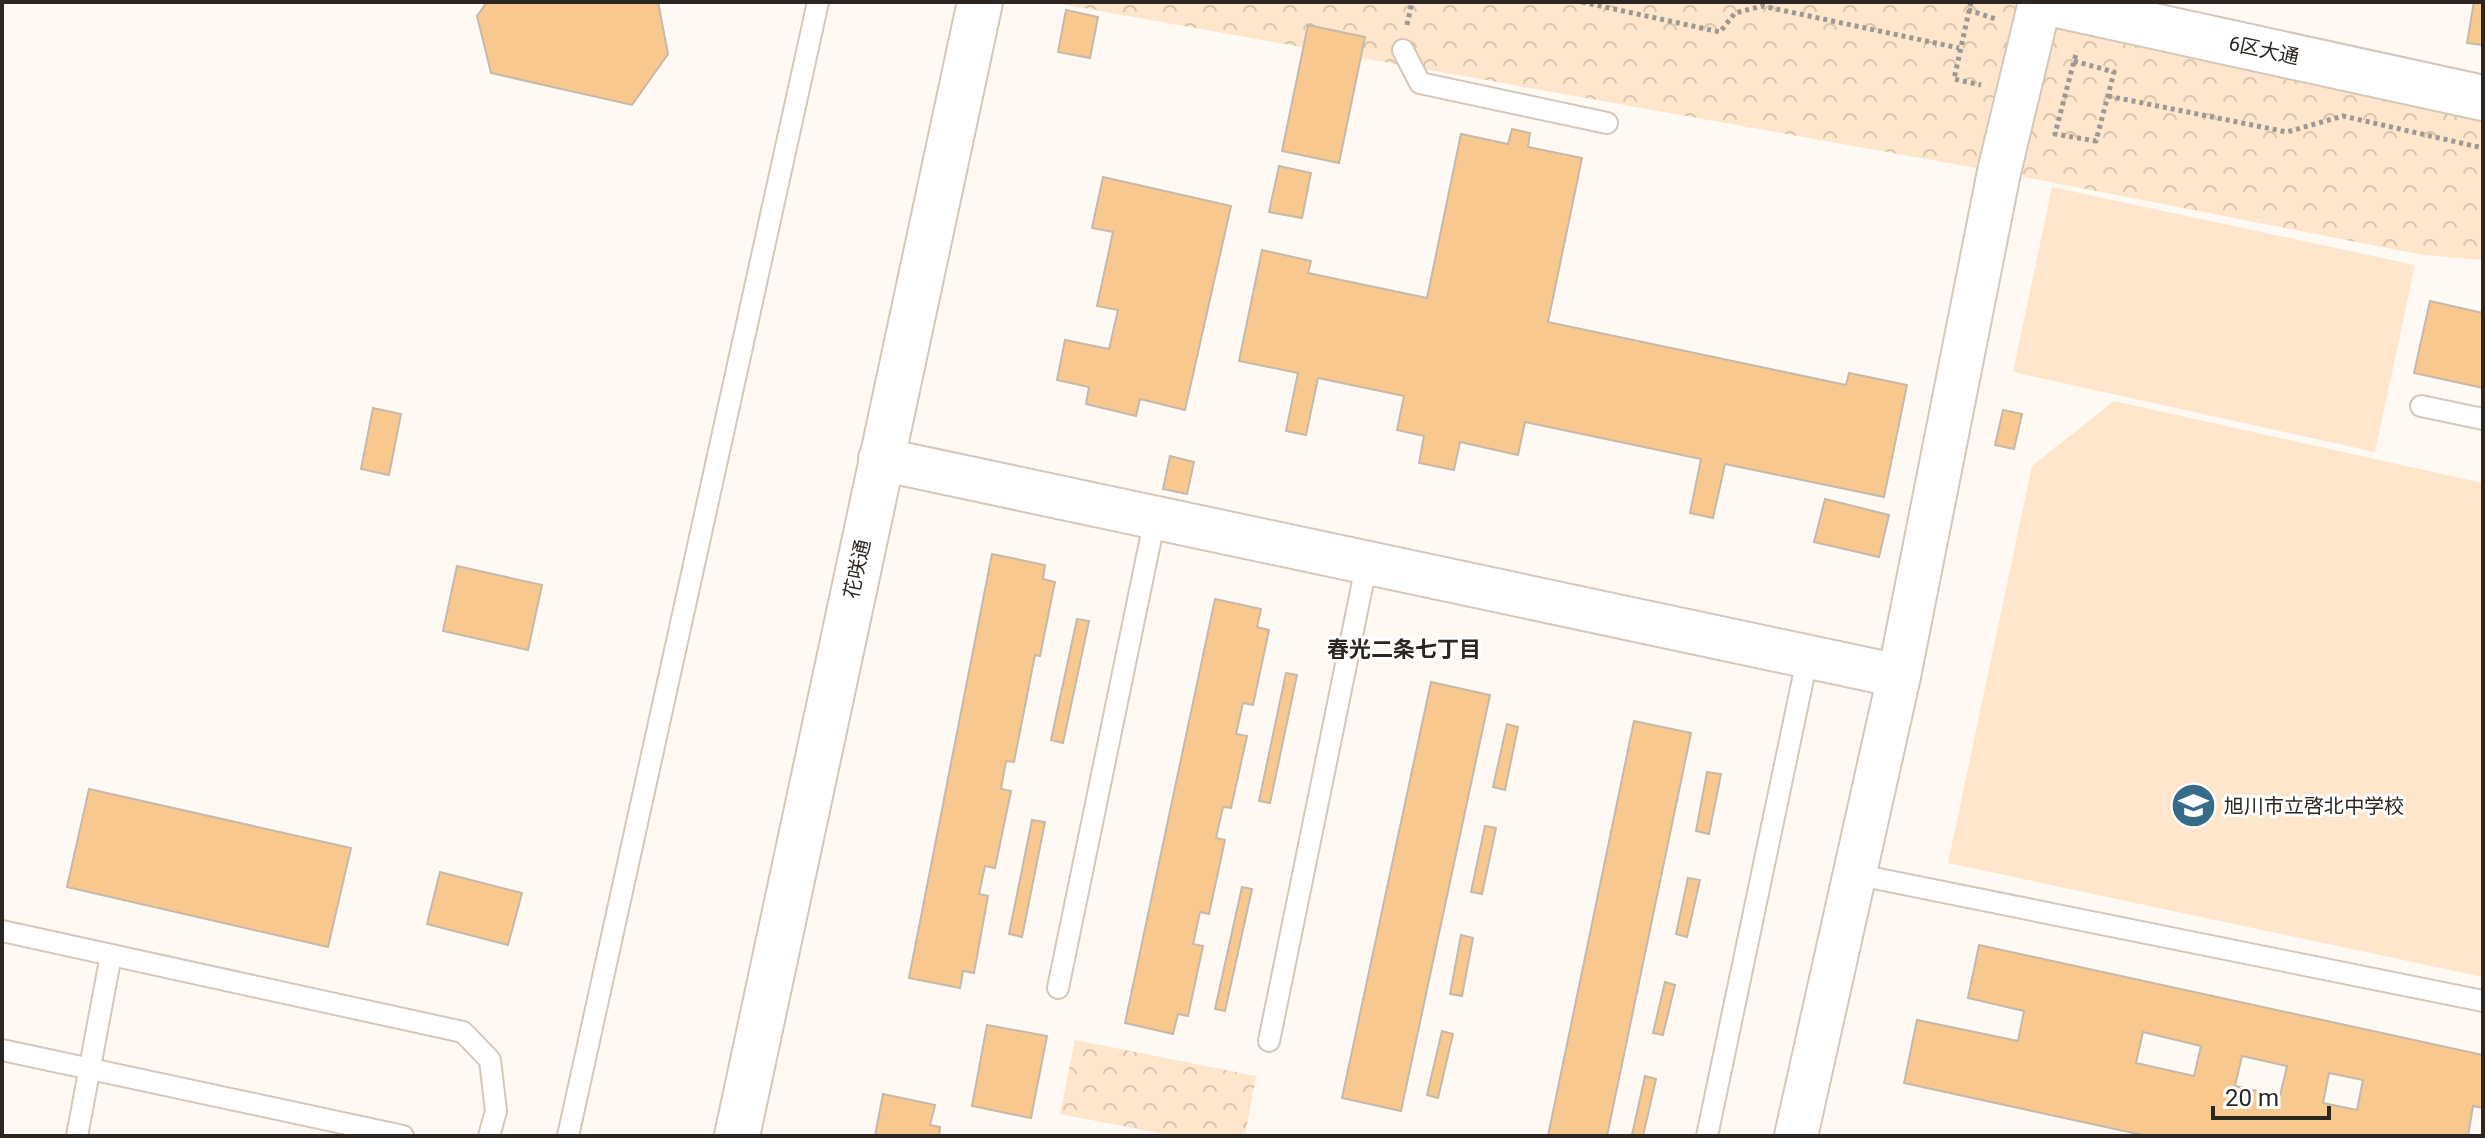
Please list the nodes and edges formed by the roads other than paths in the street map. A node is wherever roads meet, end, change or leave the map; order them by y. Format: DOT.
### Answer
graph roads {
  1 [pos="818,2"];
  2 [pos="980,2"];
  3 [pos="2042,2"];
  4 [pos="1403,50"];
  5 [pos="2483,98"];
  6 [pos="1607,123"];
  7 [pos="2421,406"];
  8 [pos="2483,419"];
  9 [pos="880,459"];
  10 [pos="1155,518"];
  11 [pos="1367,562"];
  12 [pos="1808,655"];
  13 [pos="1899,676"];
  14 [pos="1854,874"];
  15 [pos="2,931"];
  16 [pos="111,955"];
  17 [pos="1058,988"];
  18 [pos="2483,1001"];
  19 [pos="1269,1041"];
  20 [pos="2,1050"];
  21 [pos="91,1069"];
  22 [pos="77,1136"];
  23 [pos="403,1136"];
  24 [pos="489,1136"];
  25 [pos="568,1136"];
  26 [pos="737,1136"];
  27 [pos="1707,1136"];
  28 [pos="1796,1136"];
  1 -- 25 [label="lane"];
  2 -- 9 [label="street, 花咲通"];
  3 -- 5 [label="street, 6区大通"];
  3 -- 13 [label="street"];
  4 -- 6 [label="lane"];
  7 -- 8 [label="lane"];
  9 -- 10 [label="street"];
  9 -- 26 [label="street, 花咲通"];
  10 -- 11 [label="street"];
  10 -- 17 [label="lane"];
  11 -- 12 [label="street"];
  11 -- 19 [label="lane"];
  12 -- 13 [label="street"];
  12 -- 27 [label="lane"];
  13 -- 14 [label="street"];
  14 -- 18 [label="lane"];
  14 -- 28 [label="street"];
  15 -- 16 [label="lane"];
  16 -- 21 [label="lane"];
  16 -- 24 [label="lane"];
  20 -- 21 [label="lane"];
  21 -- 22 [label="lane"];
  21 -- 23 [label="lane"];
}
